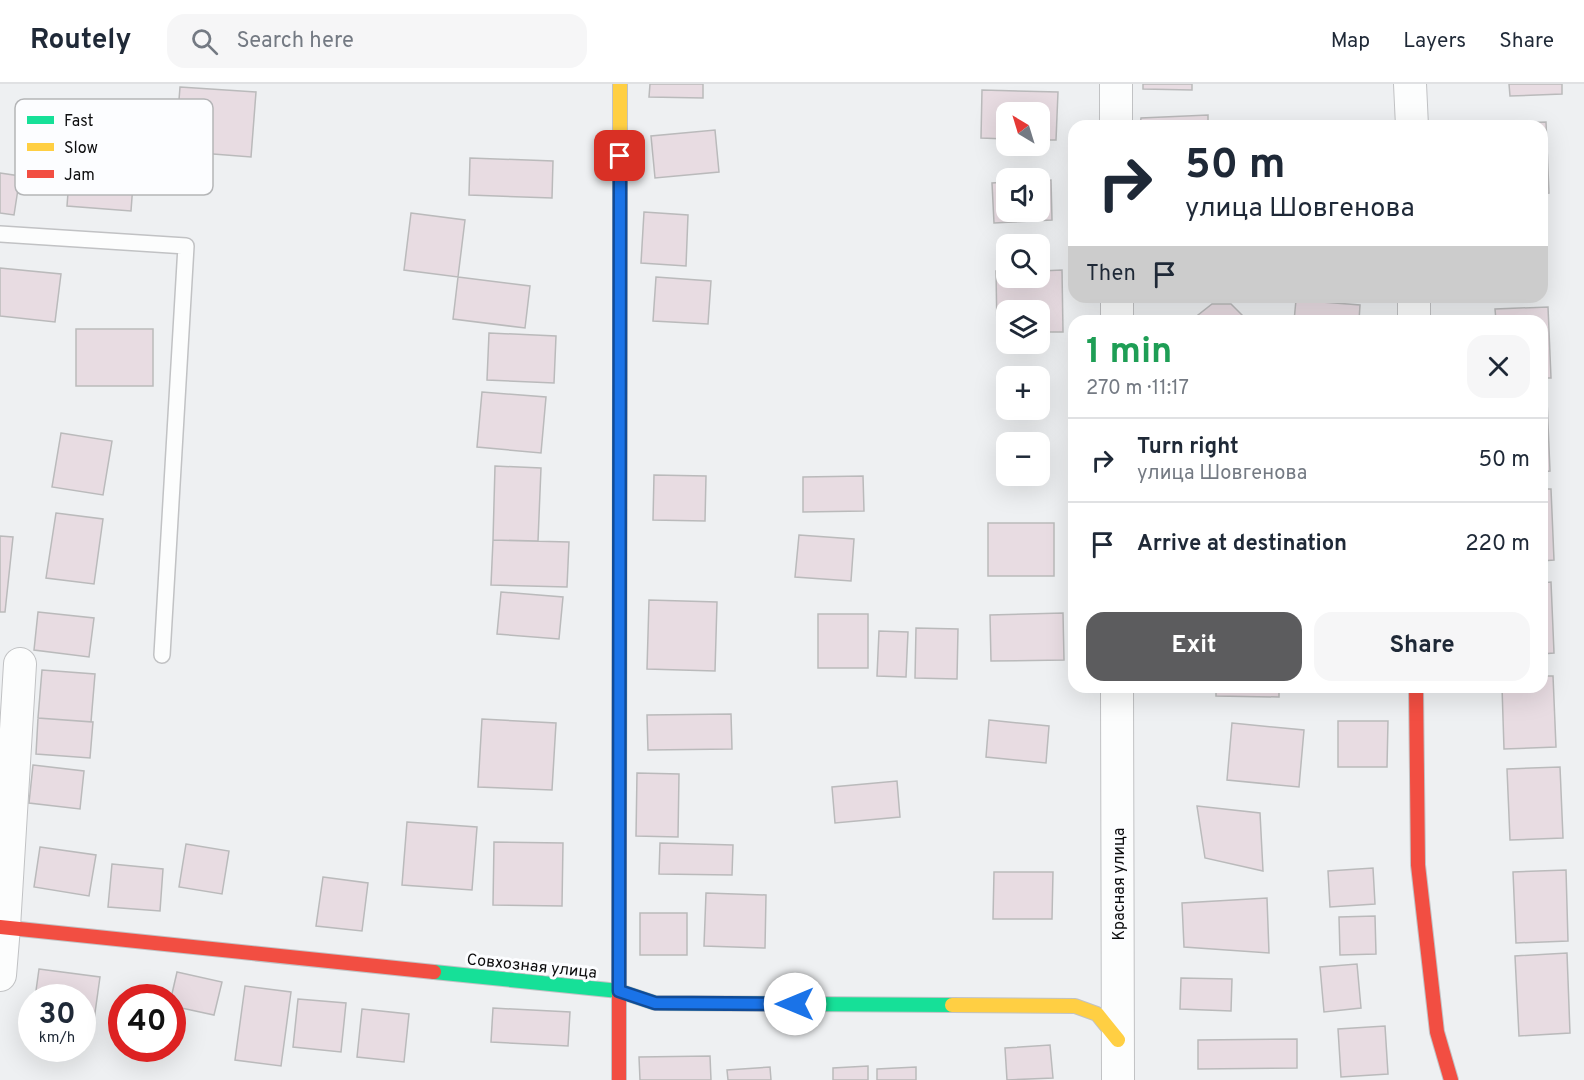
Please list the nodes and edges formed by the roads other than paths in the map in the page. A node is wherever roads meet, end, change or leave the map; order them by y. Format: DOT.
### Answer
graph roads {
  1 [pos="620,84"];
  2 [pos="1116,84"];
  3 [pos="1410,84"];
  4 [pos="1116,120"];
  5 [pos="1412,120"];
  6 [pos="0,234"];
  7 [pos="162,656"];
  8 [pos="20,664"];
  9 [pos="1118,693"];
  10 [pos="1416,693"];
  11 [pos="2,927"];
  12 [pos="0,975"];
  13 [pos="619,991"];
  14 [pos="1118,1040"];
  15 [pos="619,1080"];
  16 [pos="1118,1080"];
  17 [pos="1451,1080"];
  1 -- 13 [label="street"];
  2 -- 4 [label="street"];
  3 -- 5 [label="street"];
  6 -- 7 [label="lane"];
  8 -- 11 [label="street"];
  9 -- 14 [label="street, Красная улица"];
  10 -- 17 [label="street"];
  11 -- 12 [label="street"];
  11 -- 13 [label="street, Совхозная улица"];
  13 -- 14 [label="street, Совхозная улица"];
  13 -- 15 [label="street"];
  14 -- 16 [label="street, Красная улица"];
}
